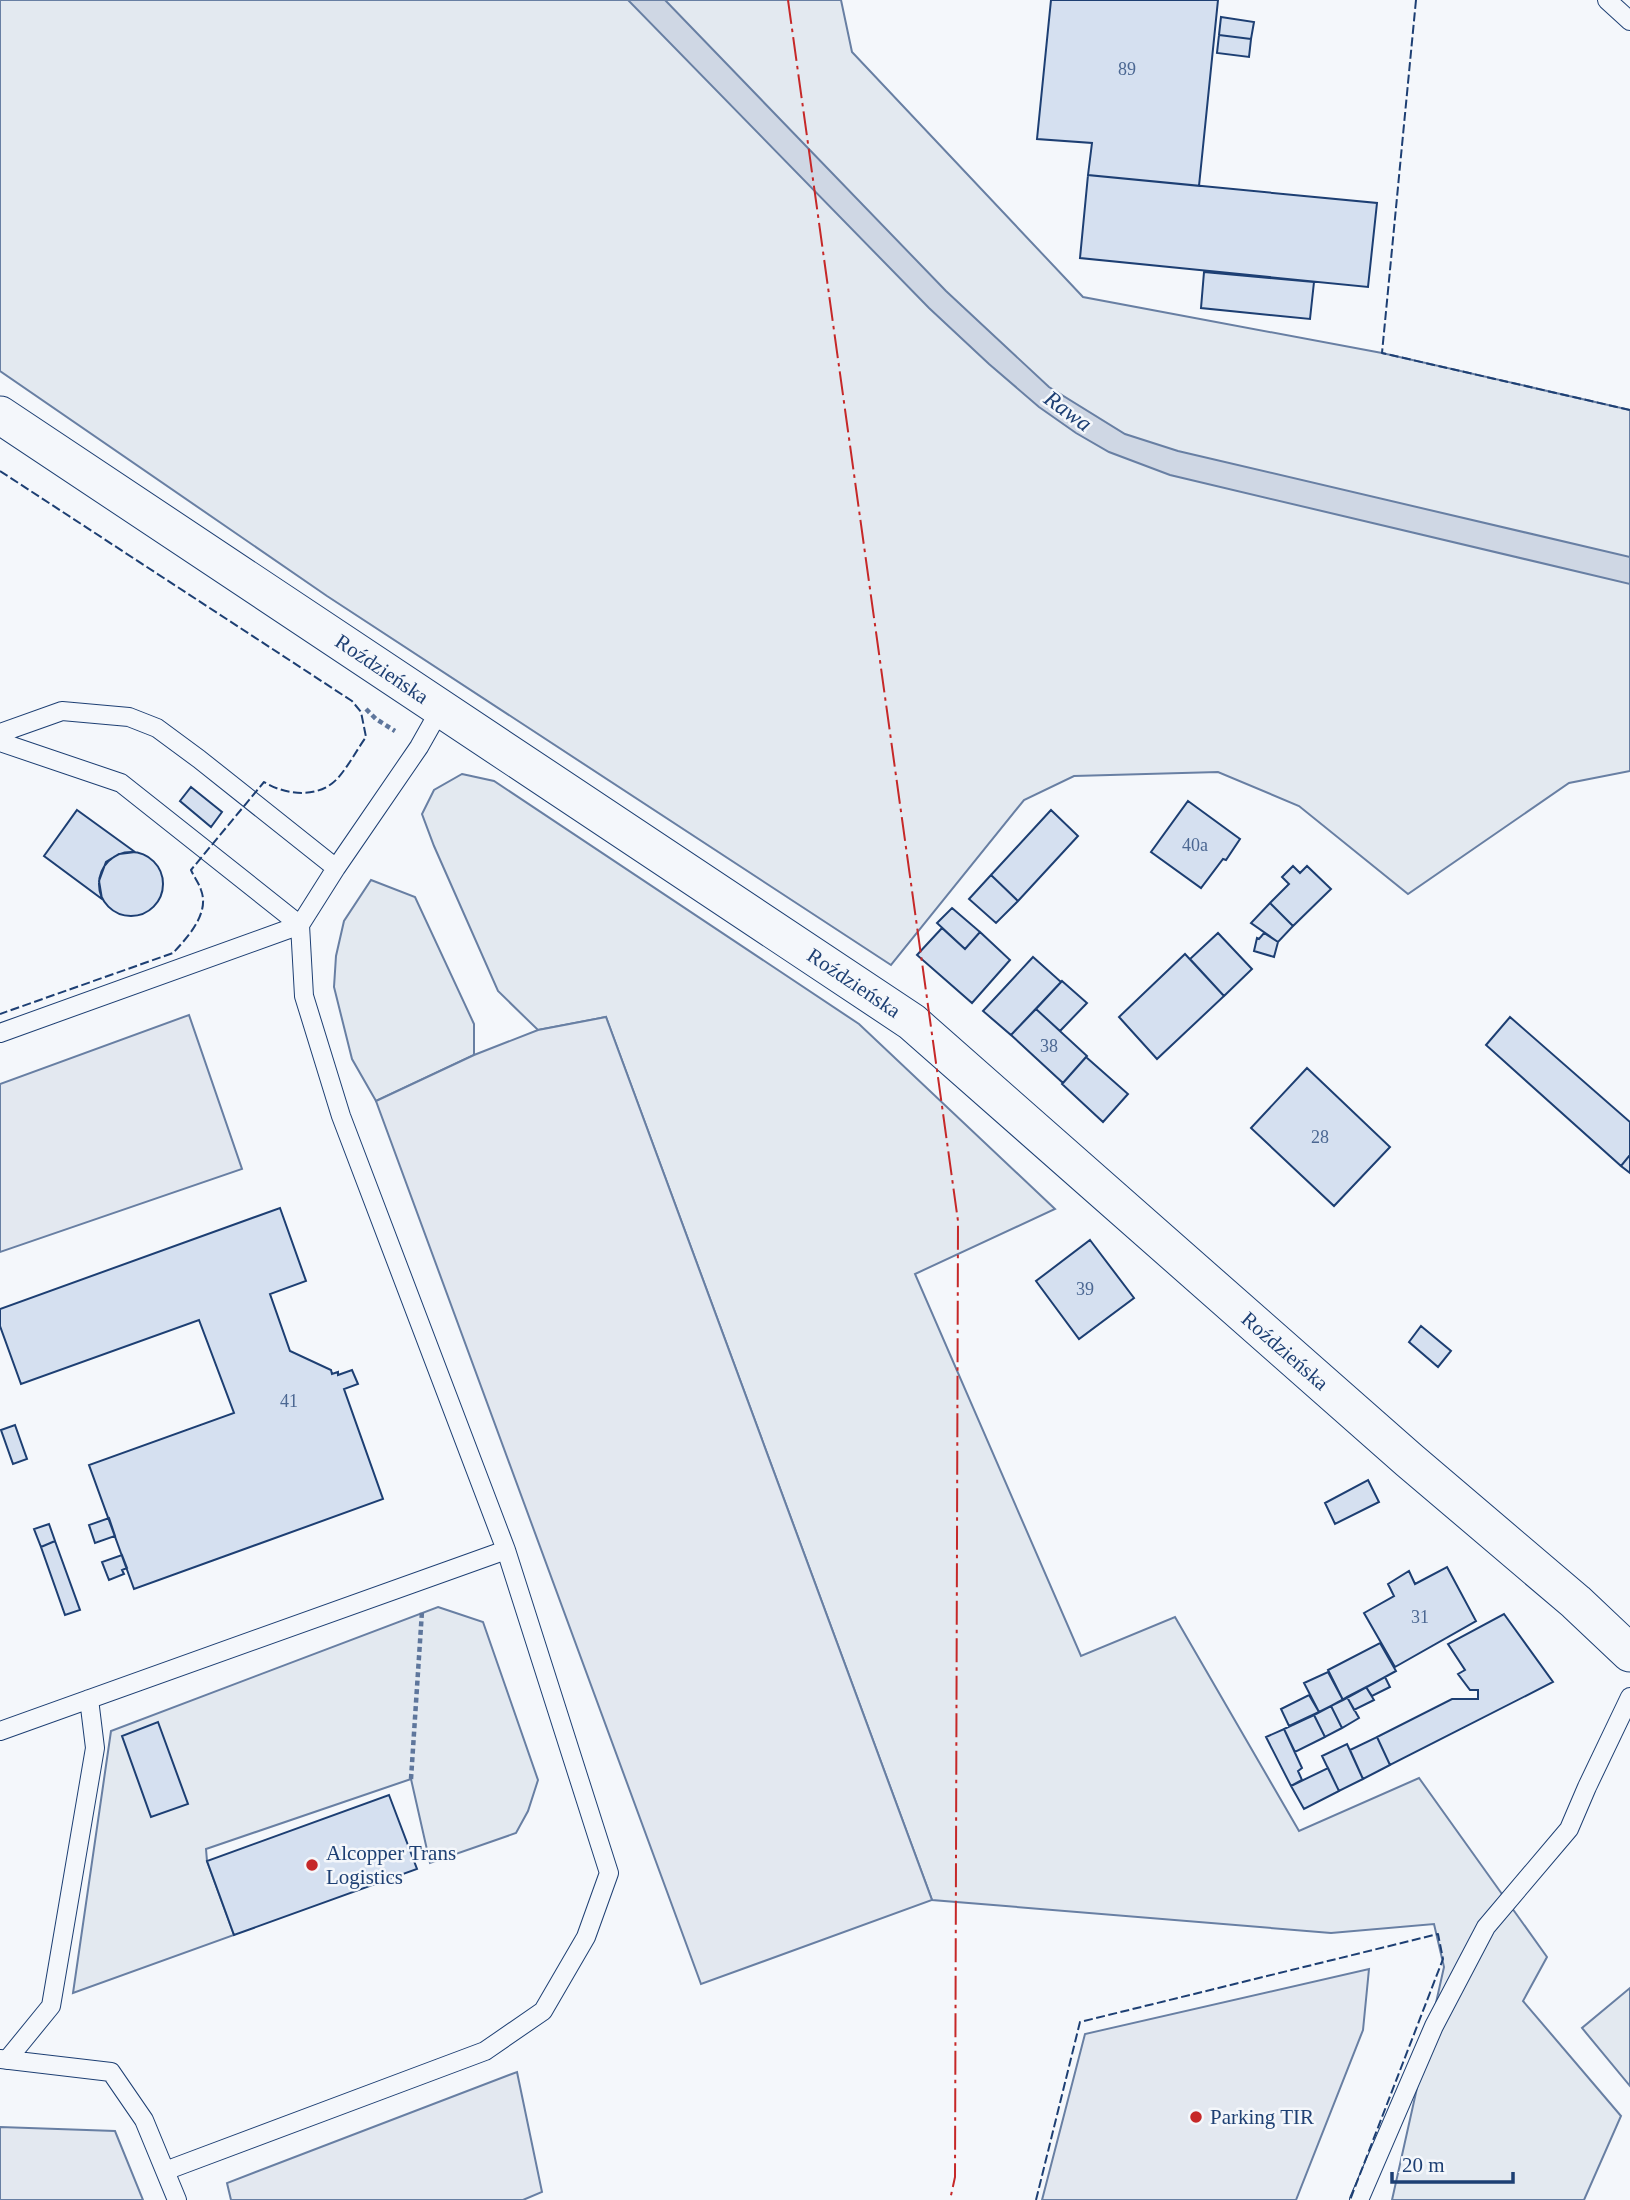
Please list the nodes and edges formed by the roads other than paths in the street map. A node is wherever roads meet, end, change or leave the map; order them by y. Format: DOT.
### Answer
graph roads {
  1 [pos="1607,0"];
  2 [pos="1630,21"];
  3 [pos="0,415"];
  4 [pos="441,709"];
  5 [pos="0,733"];
  6 [pos="0,742"];
  7 [pos="336,868"];
  8 [pos="300,925"];
  9 [pos="0,1033"];
  10 [pos="506,1550"];
  11 [pos="1630,1653"];
  12 [pos="1630,1697"];
  13 [pos="89,1699"];
  14 [pos="0,1731"];
  15 [pos="3,2059"];
  16 [pos="165,2171"];
  17 [pos="177,2200"];
  18 [pos="1359,2200"];
  1 -- 2 [label="lane"];
  3 -- 4 [label="street, Roździeńska"];
  4 -- 7 [label="lane"];
  4 -- 11 [label="street, Roździeńska"];
  5 -- 7 [label="lane"];
  6 -- 8 [label="lane"];
  7 -- 8 [label="lane"];
  8 -- 9 [label="lane"];
  8 -- 10 [label="lane"];
  10 -- 13 [label="lane"];
  10 -- 16 [label="lane"];
  12 -- 18 [label="lane"];
  13 -- 14 [label="lane"];
  13 -- 15 [label="lane"];
  15 -- 16 [label="lane"];
  16 -- 17 [label="lane"];
}
